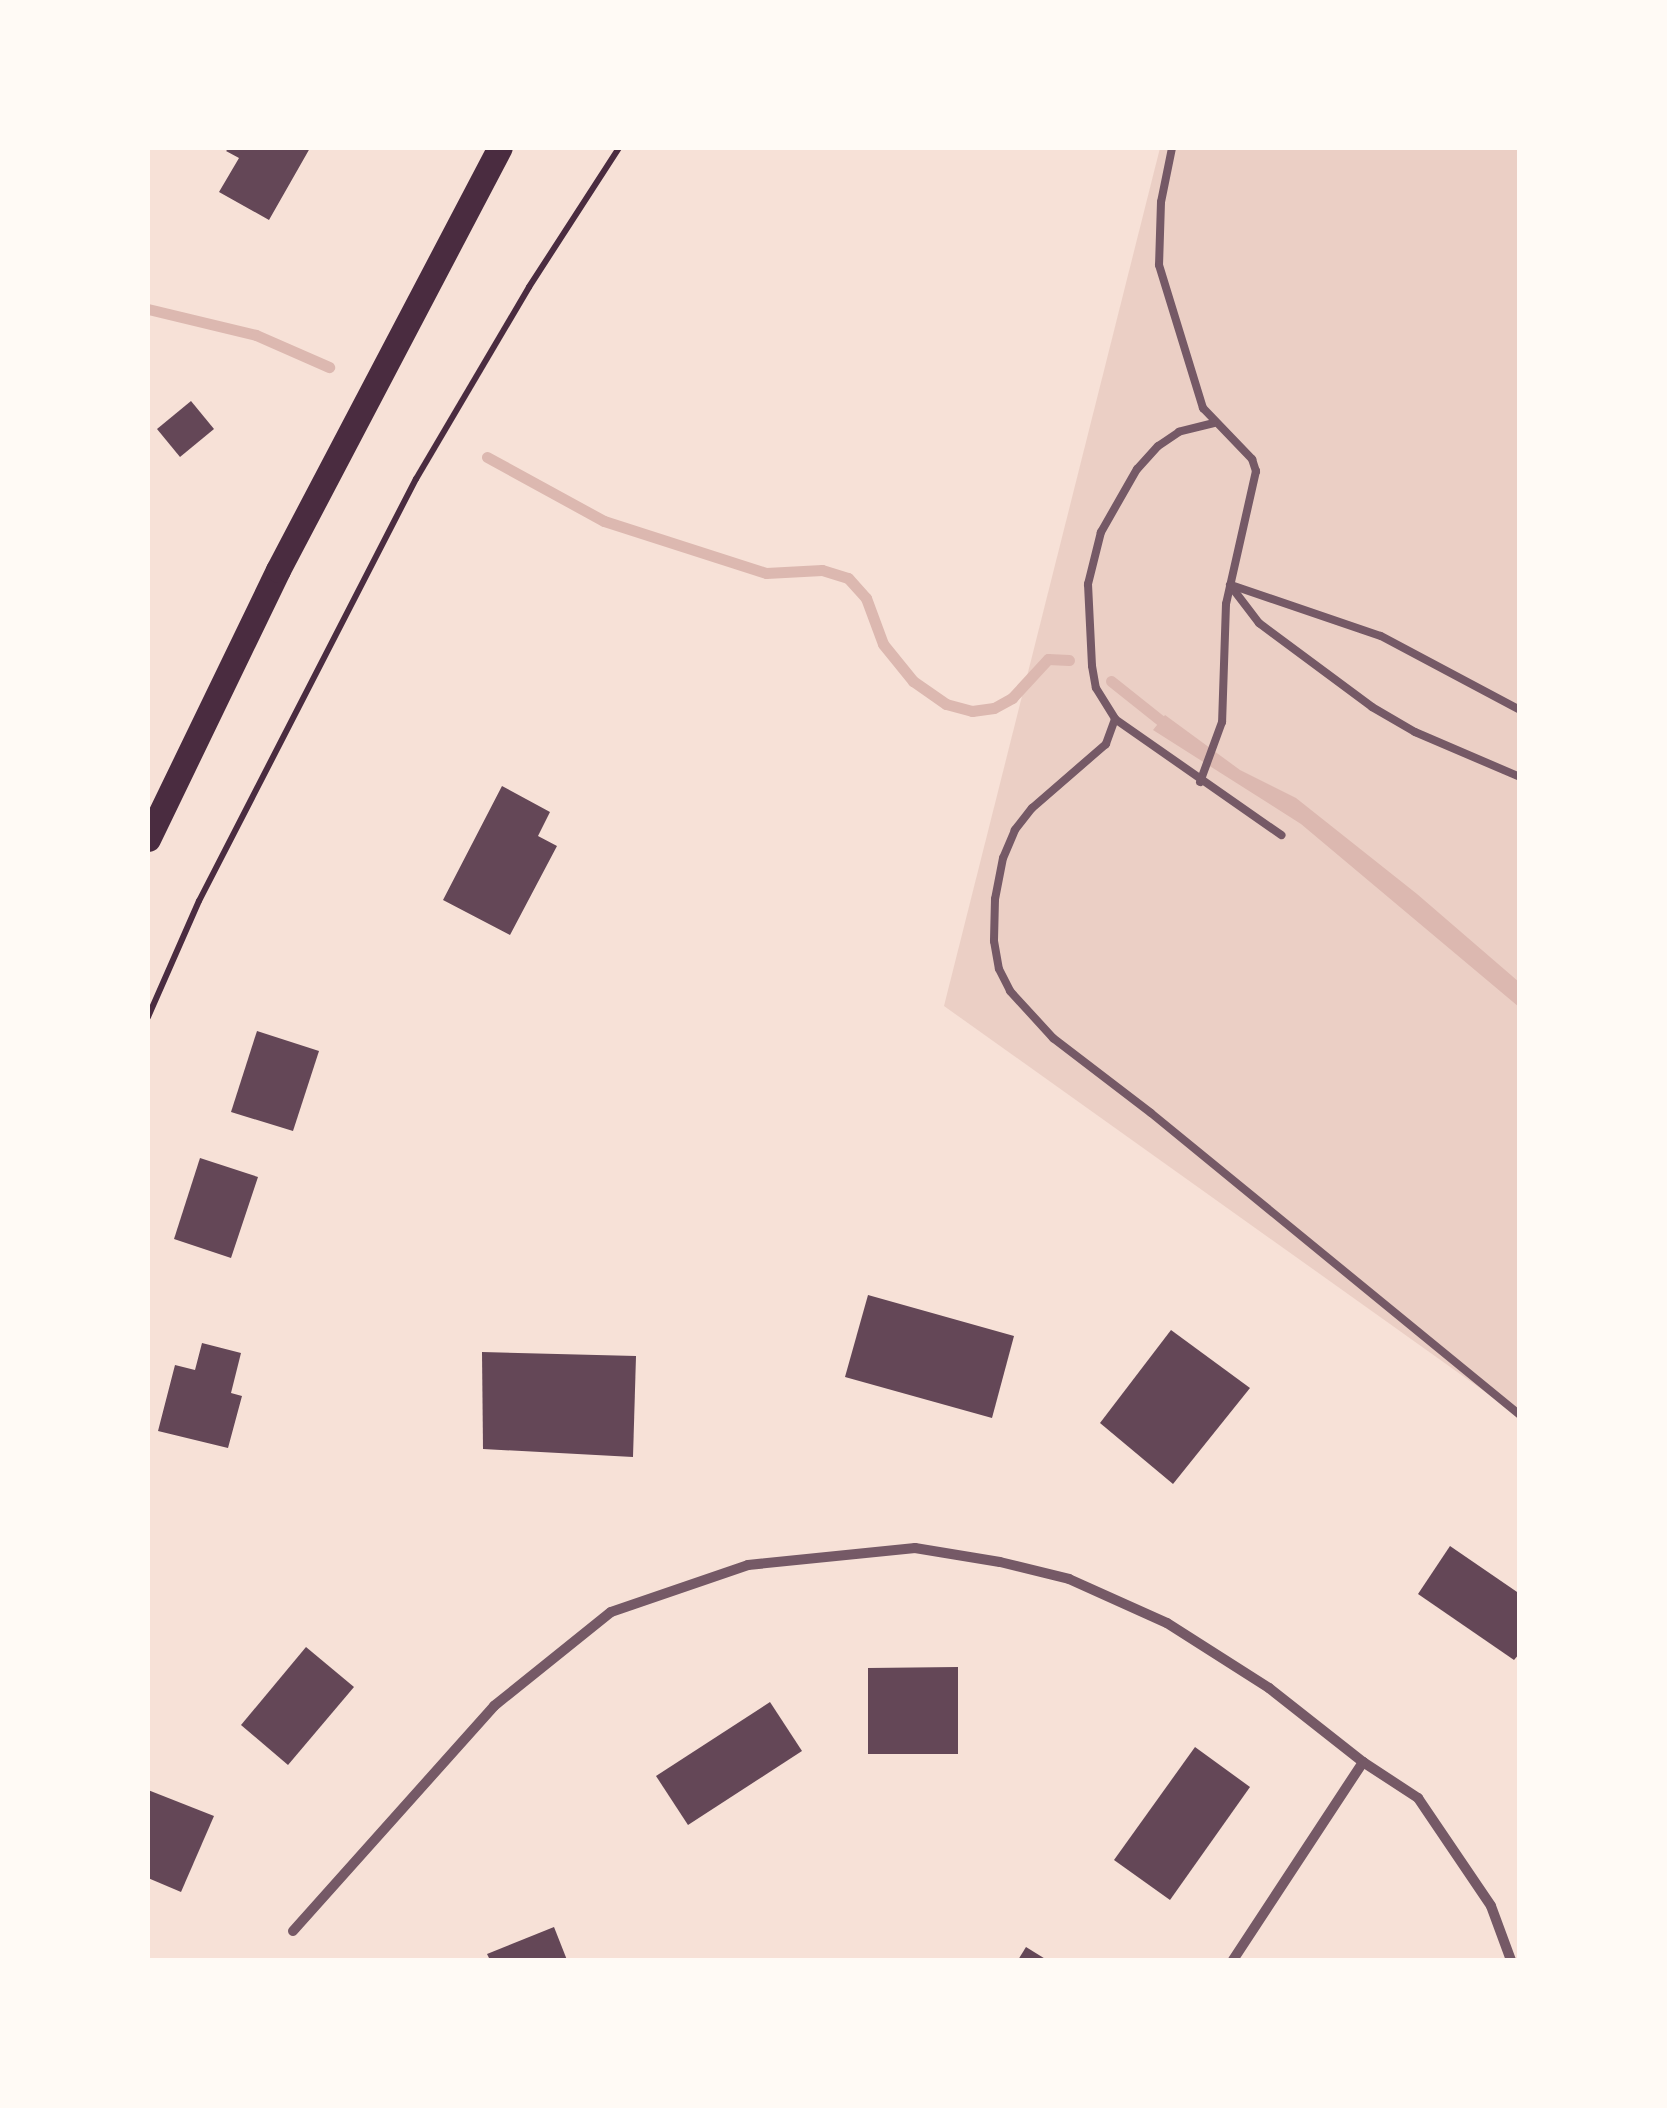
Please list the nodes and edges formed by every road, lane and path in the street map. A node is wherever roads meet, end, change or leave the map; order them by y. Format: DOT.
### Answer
graph roads {
  1 [pos="500,148"];
  2 [pos="619,148"];
  3 [pos="1172,148"];
  4 [pos="1214,424"];
  5 [pos="1230,585"];
  6 [pos="1520,710"];
  7 [pos="1115,719"];
  8 [pos="1520,777"];
  9 [pos="1202,778"];
  10 [pos="1281,835"];
  11 [pos="148,839"];
  12 [pos="148,1016"];
  13 [pos="1520,1415"];
  14 [pos="1363,1762"];
  15 [pos="293,1931"];
  16 [pos="1234,1960"];
  17 [pos="1511,1960"];
  1 -- 11 [label="main road"];
  2 -- 12 [label="path"];
  3 -- 4 [label="lane"];
  4 -- 5 [label="lane"];
  4 -- 7 [label="lane"];
  5 -- 6 [label="lane"];
  5 -- 8 [label="lane"];
  5 -- 9 [label="lane"];
  7 -- 9 [label="lane"];
  7 -- 13 [label="lane"];
  9 -- 10 [label="lane"];
  14 -- 15 [label="street"];
  14 -- 16 [label="street"];
  14 -- 17 [label="street"];
}
